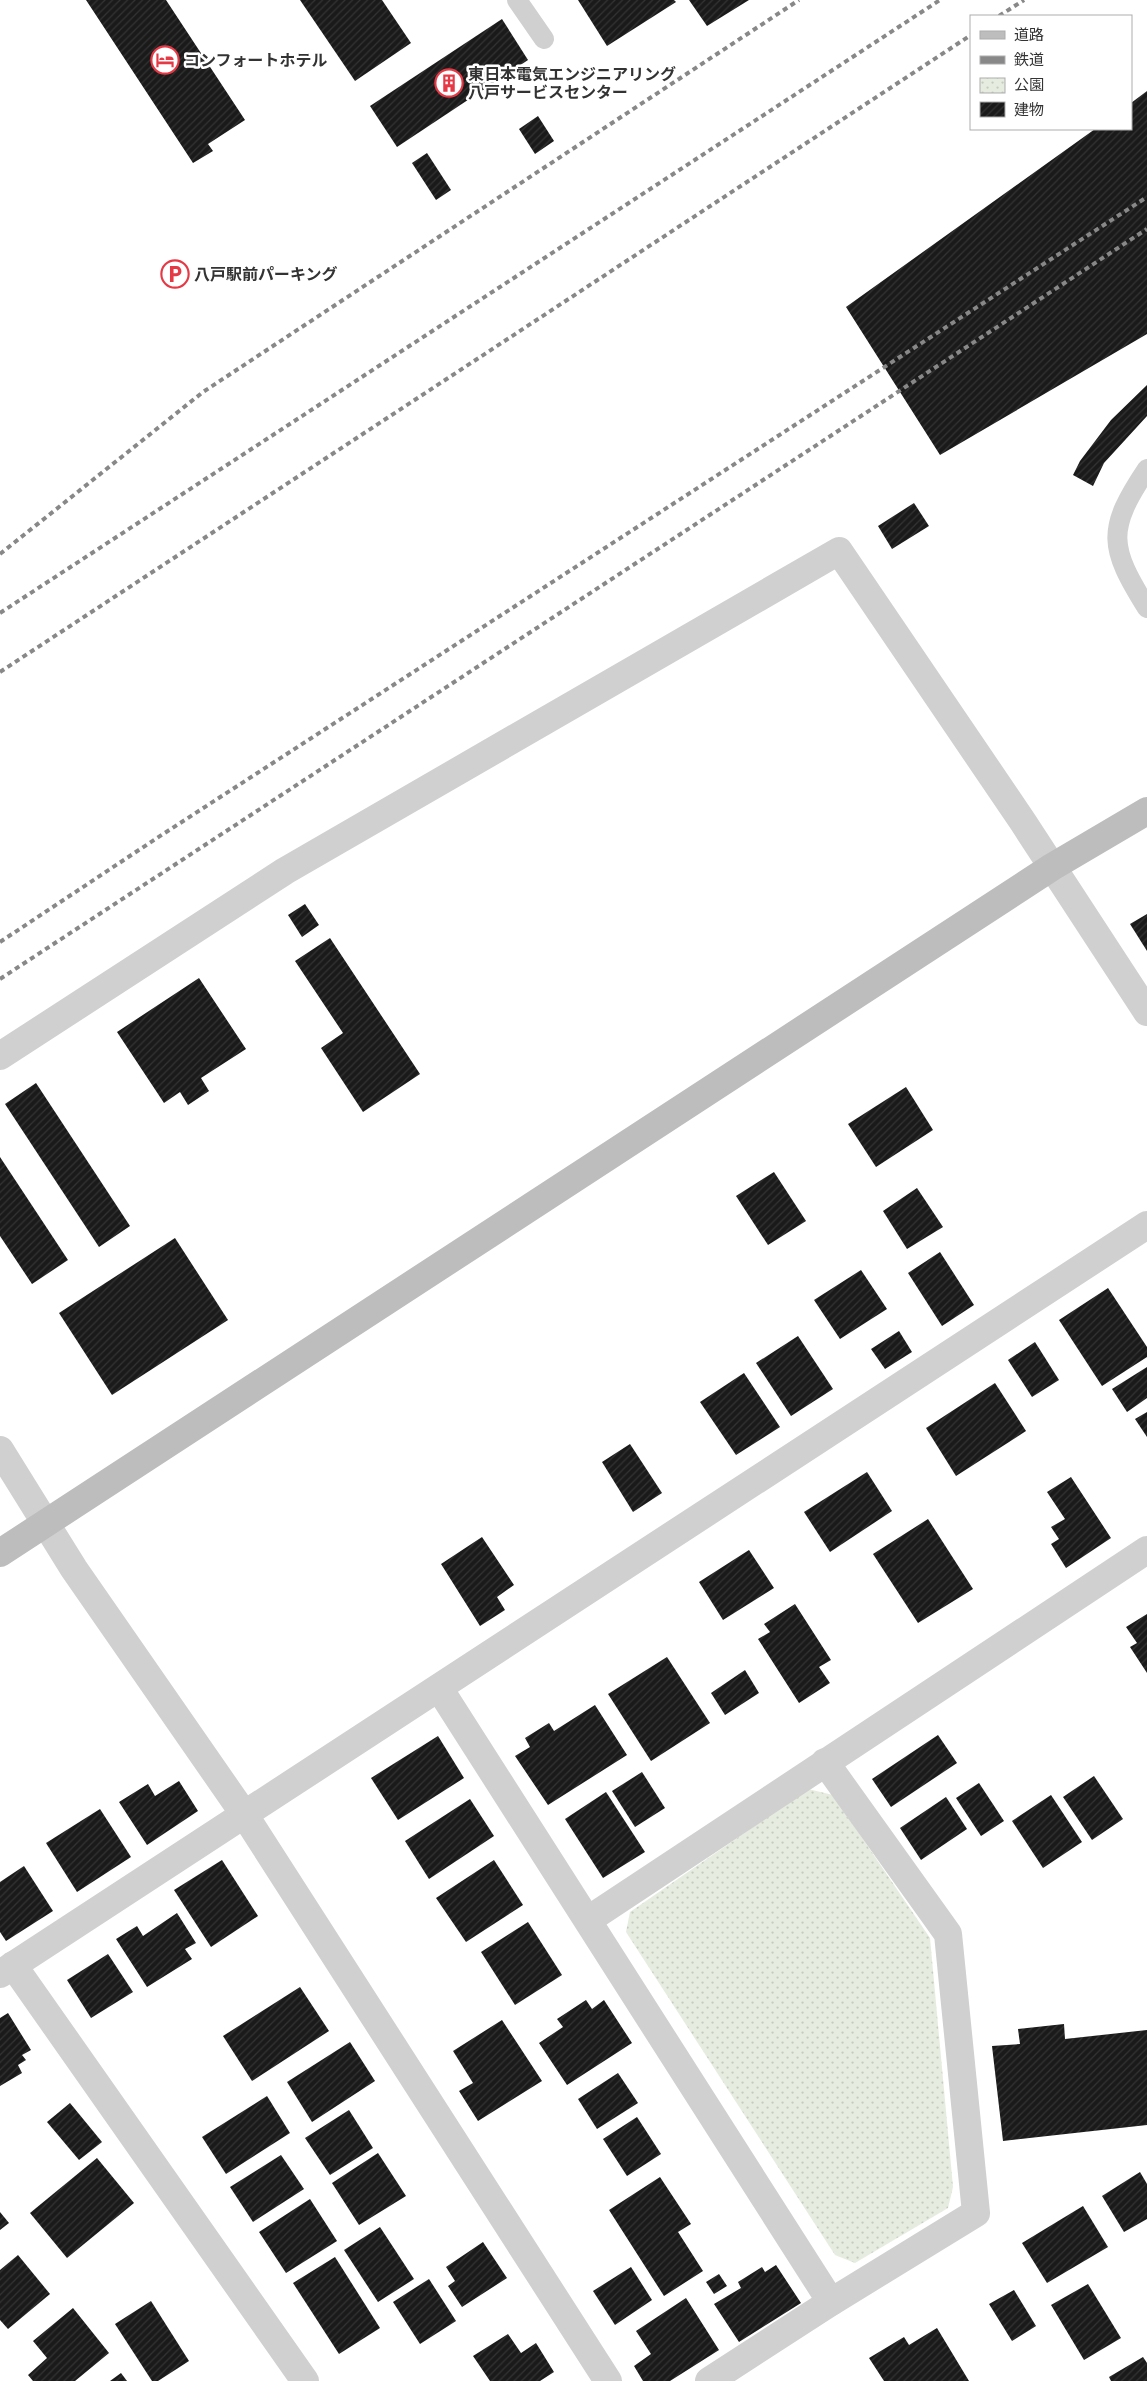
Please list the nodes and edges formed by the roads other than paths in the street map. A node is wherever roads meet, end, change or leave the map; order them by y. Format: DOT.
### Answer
graph roads {
  1 [pos="517,0"];
  2 [pos="544,39"];
  3 [pos="1147,469"];
  4 [pos="1147,608"];
  5 [pos="1147,811"];
  6 [pos="1052,867"];
  7 [pos="1147,1012"];
  8 [pos="0,1056"];
  9 [pos="1147,1225"];
  10 [pos="0,1450"];
  11 [pos="45,1524"];
  12 [pos="1147,1550"];
  13 [pos="0,1553"];
  14 [pos="439,1688"];
  15 [pos="825,1762"];
  16 [pos="244,1814"];
  17 [pos="588,1920"];
  18 [pos="7,1970"];
  19 [pos="831,2302"];
  20 [pos="306,2381"];
  21 [pos="608,2381"];
  22 [pos="709,2381"];
  1 -- 2 [label="lane"];
  3 -- 4 [label="lane"];
  5 -- 6 [label="street"];
  6 -- 7 [label="street"];
  6 -- 8 [label="street"];
  6 -- 11 [label="street"];
  9 -- 14 [label="street"];
  10 -- 11 [label="street"];
  11 -- 13 [label="street"];
  11 -- 16 [label="street"];
  12 -- 15 [label="street"];
  14 -- 16 [label="street"];
  14 -- 17 [label="street"];
  15 -- 17 [label="street"];
  15 -- 19 [label="street"];
  16 -- 18 [label="street"];
  16 -- 21 [label="street"];
  17 -- 19 [label="street"];
  18 -- 20 [label="street"];
  19 -- 22 [label="street"];
}
